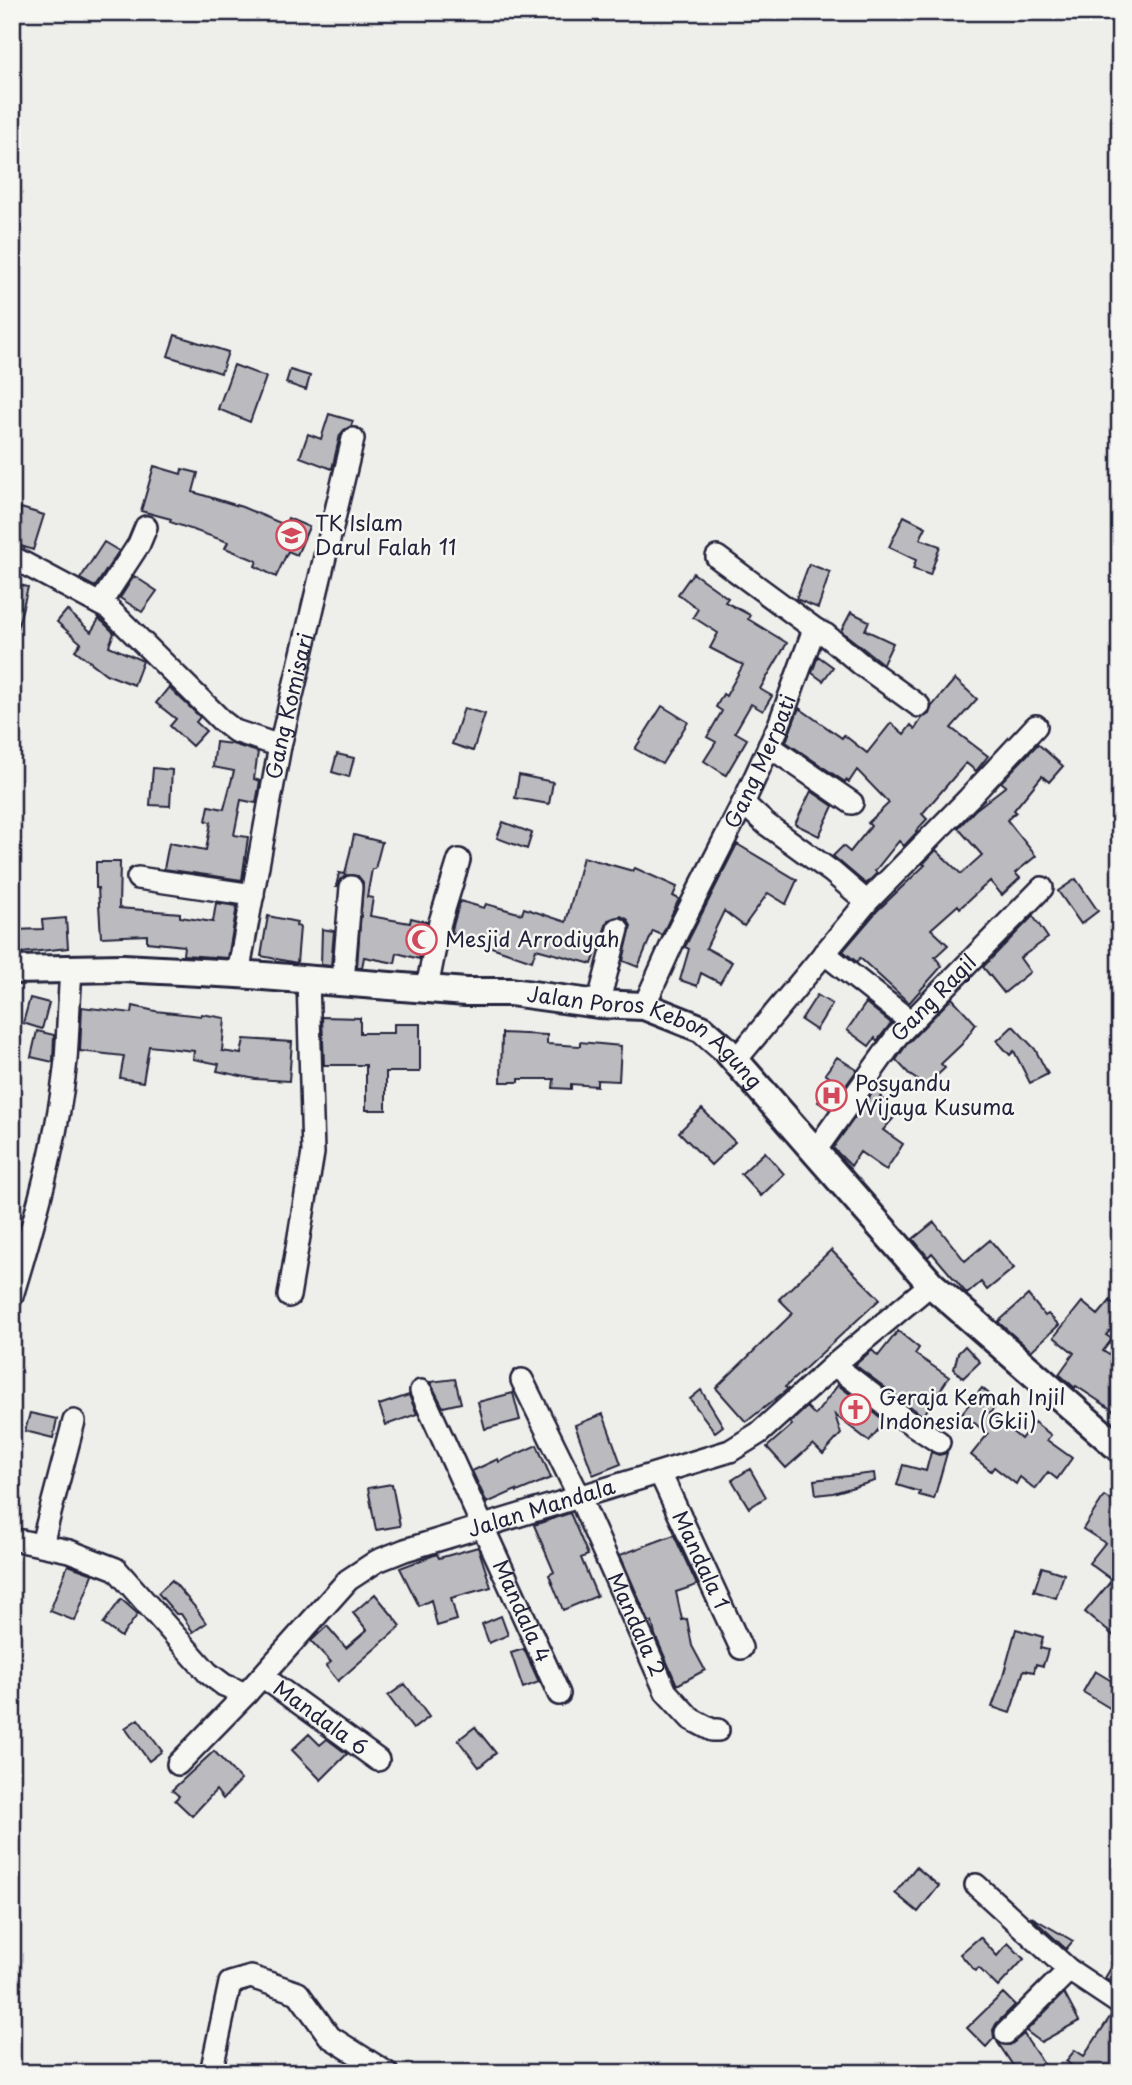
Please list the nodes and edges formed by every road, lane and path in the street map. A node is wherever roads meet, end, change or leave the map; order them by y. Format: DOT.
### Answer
graph roads {
  1 [pos="353,439"];
  2 [pos="146,527"];
  3 [pos="12,557"];
  4 [pos="717,557"];
  5 [pos="100,604"];
  6 [pos="816,630"];
  7 [pos="919,706"];
  8 [pos="1036,726"];
  9 [pos="280,746"];
  10 [pos="769,746"];
  11 [pos="743,803"];
  12 [pos="852,803"];
  13 [pos="459,860"];
  14 [pos="138,878"];
  15 [pos="351,887"];
  16 [pos="1042,888"];
  17 [pos="253,895"];
  18 [pos="867,902"];
  19 [pos="618,929"];
  20 [pos="824,953"];
  21 [pos="71,969"];
  22 [pos="12,970"];
  23 [pos="238,974"];
  24 [pos="308,978"];
  25 [pos="343,981"];
  26 [pos="426,988"];
  27 [pos="598,1004"];
  28 [pos="644,1006"];
  29 [pos="911,1022"];
  30 [pos="735,1061"];
  31 [pos="815,1151"];
  32 [pos="931,1284"];
  33 [pos="12,1296"];
  34 [pos="289,1296"];
  35 [pos="834,1365"];
  36 [pos="522,1380"];
  37 [pos="421,1391"];
  38 [pos="74,1421"];
  39 [pos="939,1442"];
  40 [pos="1120,1449"];
  41 [pos="660,1473"];
  42 [pos="579,1496"];
  43 [pos="484,1527"];
  44 [pos="12,1539"];
  45 [pos="42,1544"];
  46 [pos="741,1648"];
  47 [pos="261,1676"];
  48 [pos="246,1694"];
  49 [pos="559,1694"];
  50 [pos="718,1730"];
  51 [pos="378,1760"];
  52 [pos="178,1764"];
  53 [pos="976,1885"];
  54 [pos="1069,1970"];
  55 [pos="1120,2004"];
  56 [pos="1006,2033"];
  57 [pos="211,2073"];
  58 [pos="387,2073"];
  1 -- 9 [label="street, Gang Komisari"];
  2 -- 5 [label="street"];
  3 -- 5 [label="street"];
  4 -- 6 [label="street"];
  5 -- 9 [label="street"];
  6 -- 7 [label="street"];
  6 -- 10 [label="street, Gang Merpati"];
  8 -- 18 [label="street"];
  9 -- 17 [label="street, Gang Komisari"];
  10 -- 11 [label="street, Gang Merpati"];
  10 -- 12 [label="street"];
  11 -- 18 [label="street"];
  11 -- 28 [label="street, Gang Merpati"];
  13 -- 26 [label="street"];
  14 -- 17 [label="street"];
  15 -- 25 [label="street"];
  16 -- 29 [label="street, Gang Ragil"];
  17 -- 23 [label="street, Gang Komisari"];
  18 -- 20 [label="street"];
  19 -- 27 [label="street"];
  20 -- 29 [label="street"];
  20 -- 30 [label="street"];
  21 -- 22 [label="main road, Jalan Poros Kebon Agung"];
  21 -- 23 [label="main road, Jalan Poros Kebon Agung"];
  21 -- 33 [label="street"];
  23 -- 24 [label="main road, Jalan Poros Kebon Agung"];
  24 -- 25 [label="main road, Jalan Poros Kebon Agung"];
  24 -- 34 [label="street"];
  25 -- 26 [label="main road, Jalan Poros Kebon Agung"];
  26 -- 27 [label="main road, Jalan Poros Kebon Agung"];
  27 -- 28 [label="main road, Jalan Poros Kebon Agung"];
  28 -- 30 [label="main road, Jalan Poros Kebon Agung"];
  29 -- 31 [label="street, Gang Ragil"];
  30 -- 31 [label="main road, Jalan Poros Kebon Agung"];
  31 -- 32 [label="main road, Jalan Poros Kebon Agung"];
  32 -- 35 [label="street, Jalan Mandala"];
  32 -- 40 [label="main road, Jalan Poros Kebon Agung"];
  35 -- 39 [label="street"];
  35 -- 41 [label="street, Jalan Mandala"];
  36 -- 42 [label="street, Mandala 2"];
  37 -- 43 [label="street, Mandala 4"];
  38 -- 45 [label="street"];
  41 -- 42 [label="street, Jalan Mandala"];
  41 -- 46 [label="street, Mandala 1"];
  42 -- 43 [label="street, Jalan Mandala"];
  42 -- 50 [label="street, Mandala 2"];
  43 -- 47 [label="street, Jalan Mandala"];
  43 -- 49 [label="street, Mandala 4"];
  44 -- 45 [label="street"];
  45 -- 48 [label="street"];
  47 -- 48 [label="street, Jalan Mandala"];
  47 -- 51 [label="street, Mandala 6"];
  48 -- 52 [label="street, Jalan Mandala"];
  53 -- 54 [label="street"];
  54 -- 55 [label="street"];
  54 -- 56 [label="street"];
  57 -- 58 [label="street"];
}
